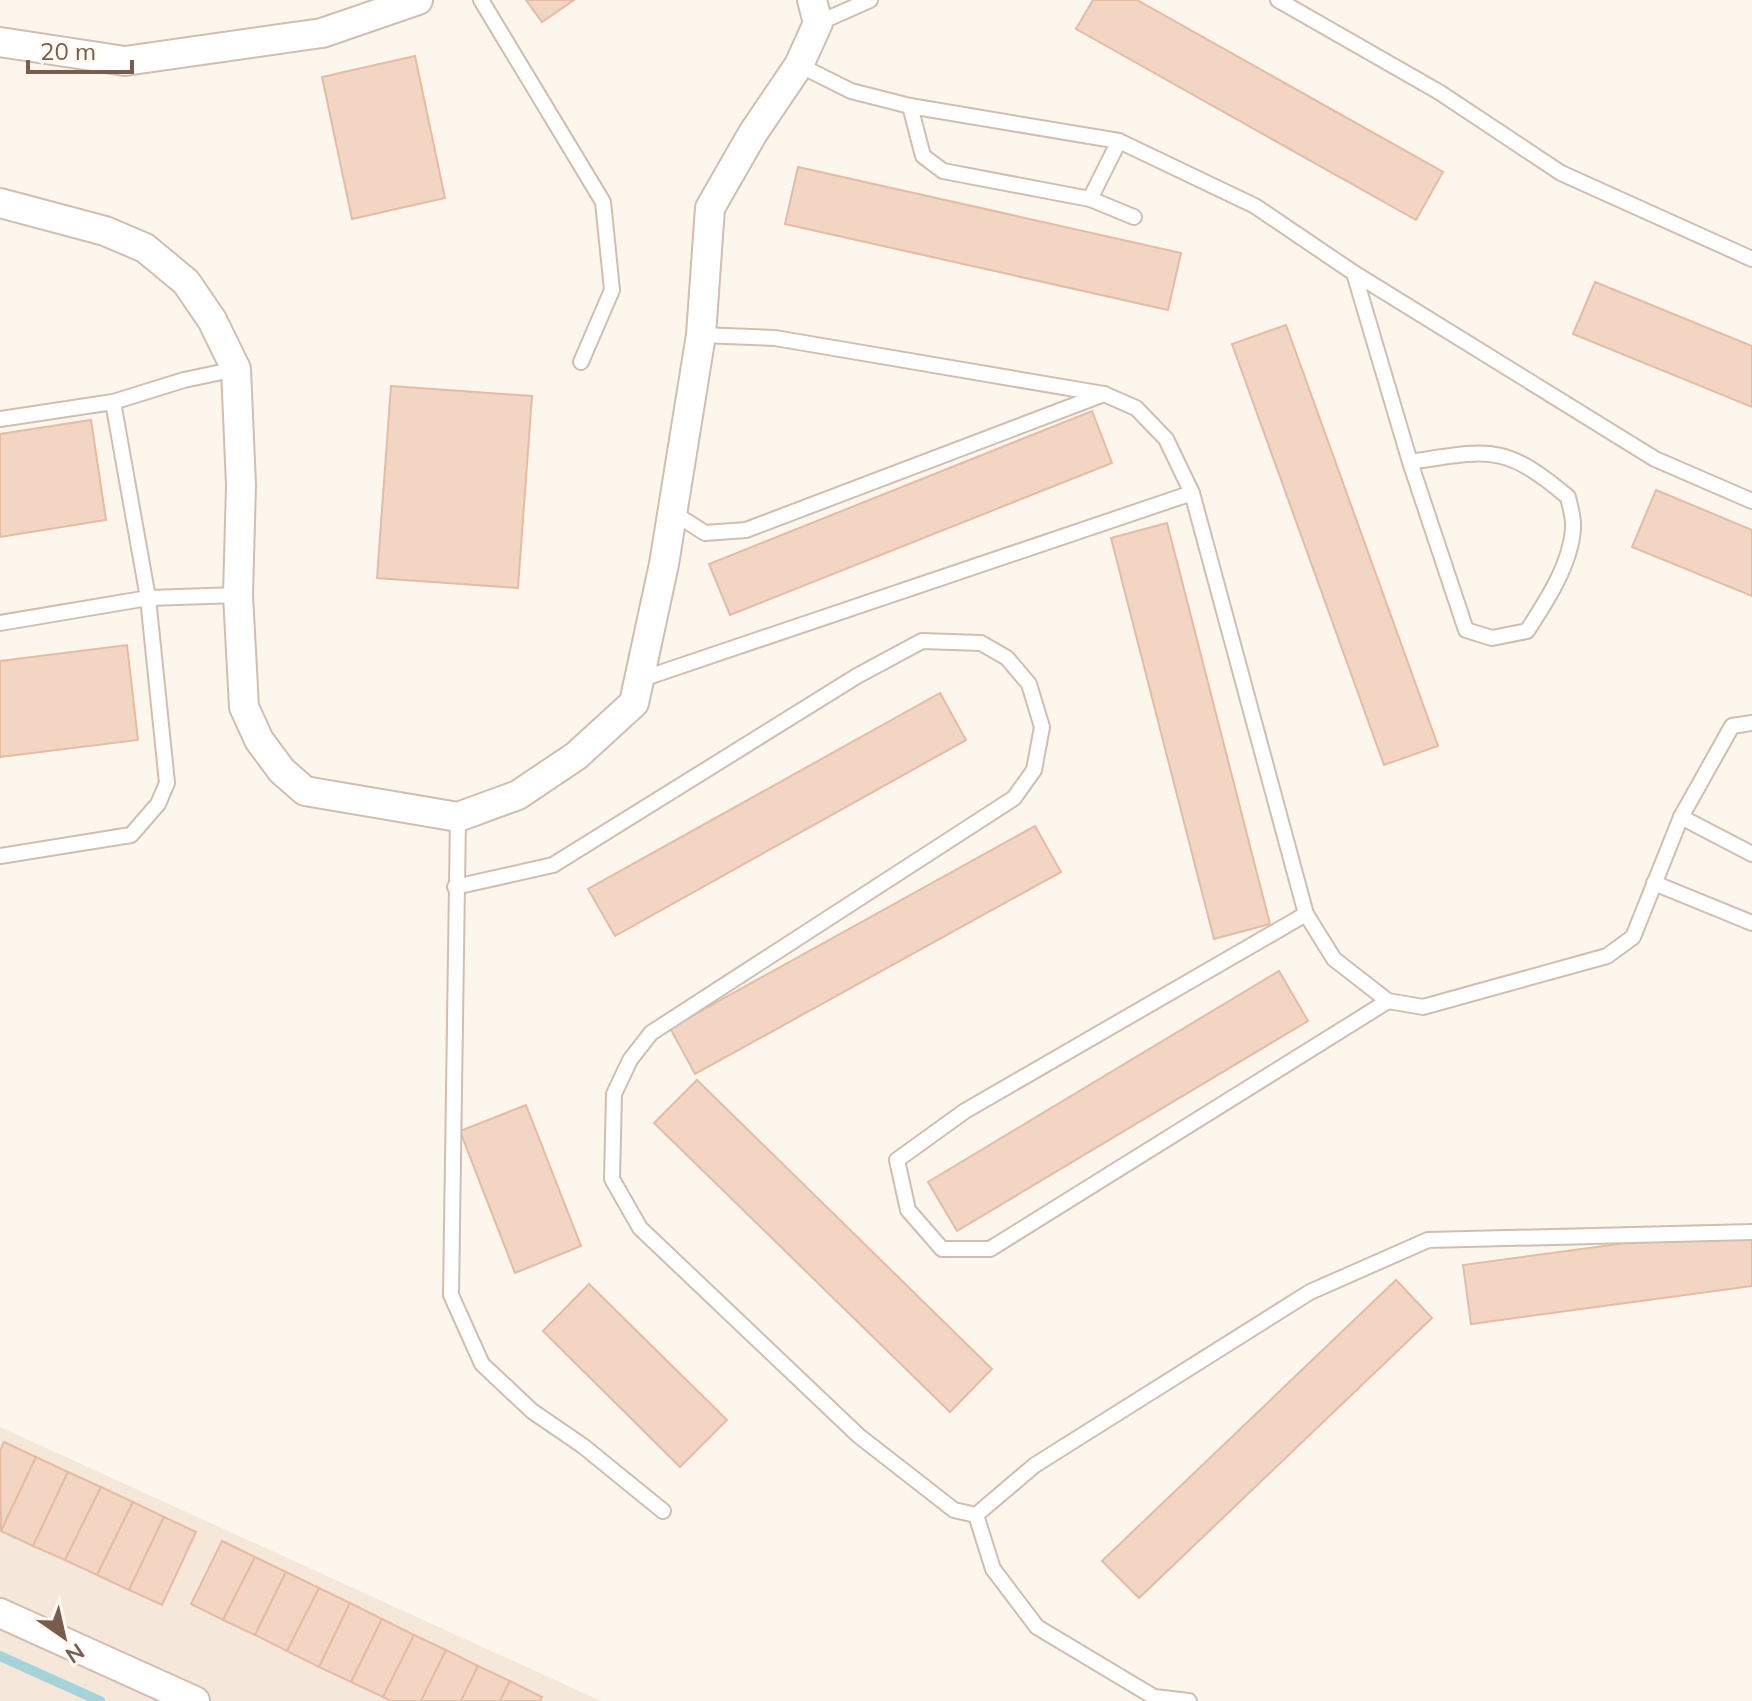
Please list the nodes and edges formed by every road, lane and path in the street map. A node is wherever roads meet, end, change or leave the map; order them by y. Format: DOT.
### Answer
graph roads {
  1 [pos="418,0"];
  2 [pos="481,0"];
  3 [pos="870,0"];
  4 [pos="1278,0"];
  5 [pos="815,12"];
  6 [pos="0,42"];
  7 [pos="799,65"];
  8 [pos="910,106"];
  9 [pos="1119,141"];
  10 [pos="1090,199"];
  11 [pos="0,203"];
  12 [pos="1134,217"];
  13 [pos="1752,259"];
  14 [pos="1354,273"];
  15 [pos="701,335"];
  16 [pos="581,362"];
  17 [pos="236,369"];
  18 [pos="1104,394"];
  19 [pos="113,402"];
  20 [pos="0,419"];
  21 [pos="1410,462"];
  22 [pos="1192,493"];
  23 [pos="1752,501"];
  24 [pos="672,512"];
  25 [pos="238,595"];
  26 [pos="148,598"];
  27 [pos="0,623"];
  28 [pos="639,680"];
  29 [pos="1752,723"];
  30 [pos="458,817"];
  31 [pos="1681,817"];
  32 [pos="1752,854"];
  33 [pos="0,856"];
  34 [pos="1654,883"];
  35 [pos="455,887"];
  36 [pos="1306,914"];
  37 [pos="1752,923"];
  38 [pos="1388,1001"];
  39 [pos="1752,1232"];
  40 [pos="663,1511"];
  41 [pos="976,1515"];
  42 [pos="0,1613"];
  43 [pos="195,1701"];
  44 [pos="1189,1701"];
  1 -- 6 [label="street"];
  2 -- 16 [label="lane"];
  3 -- 5 [label="lane"];
  4 -- 13 [label="lane"];
  5 -- 7 [label="street"];
  7 -- 8 [label="lane"];
  7 -- 15 [label="street"];
  8 -- 9 [label="lane"];
  8 -- 10 [label="lane"];
  9 -- 10 [label="lane"];
  9 -- 14 [label="lane"];
  10 -- 12 [label="lane"];
  11 -- 17 [label="street"];
  14 -- 21 [label="lane"];
  14 -- 23 [label="lane"];
  15 -- 18 [label="lane"];
  15 -- 24 [label="street"];
  17 -- 19 [label="lane"];
  17 -- 25 [label="street"];
  18 -- 22 [label="lane"];
  18 -- 24 [label="lane"];
  19 -- 20 [label="lane"];
  19 -- 26 [label="lane"];
  21 -- 21 [label="lane"];
  22 -- 28 [label="lane"];
  22 -- 36 [label="lane"];
  24 -- 28 [label="street"];
  25 -- 26 [label="lane"];
  25 -- 30 [label="street"];
  26 -- 27 [label="lane"];
  26 -- 33 [label="lane"];
  28 -- 30 [label="street"];
  29 -- 31 [label="lane"];
  30 -- 35 [label="lane"];
  31 -- 32 [label="lane"];
  31 -- 34 [label="lane"];
  34 -- 37 [label="lane"];
  34 -- 38 [label="lane"];
  35 -- 40 [label="lane"];
  35 -- 41 [label="lane"];
  36 -- 38 [label="lane"];
  36 -- 38 [label="lane"];
  39 -- 41 [label="lane"];
  41 -- 44 [label="lane"];
  42 -- 43 [label="street"];
}
